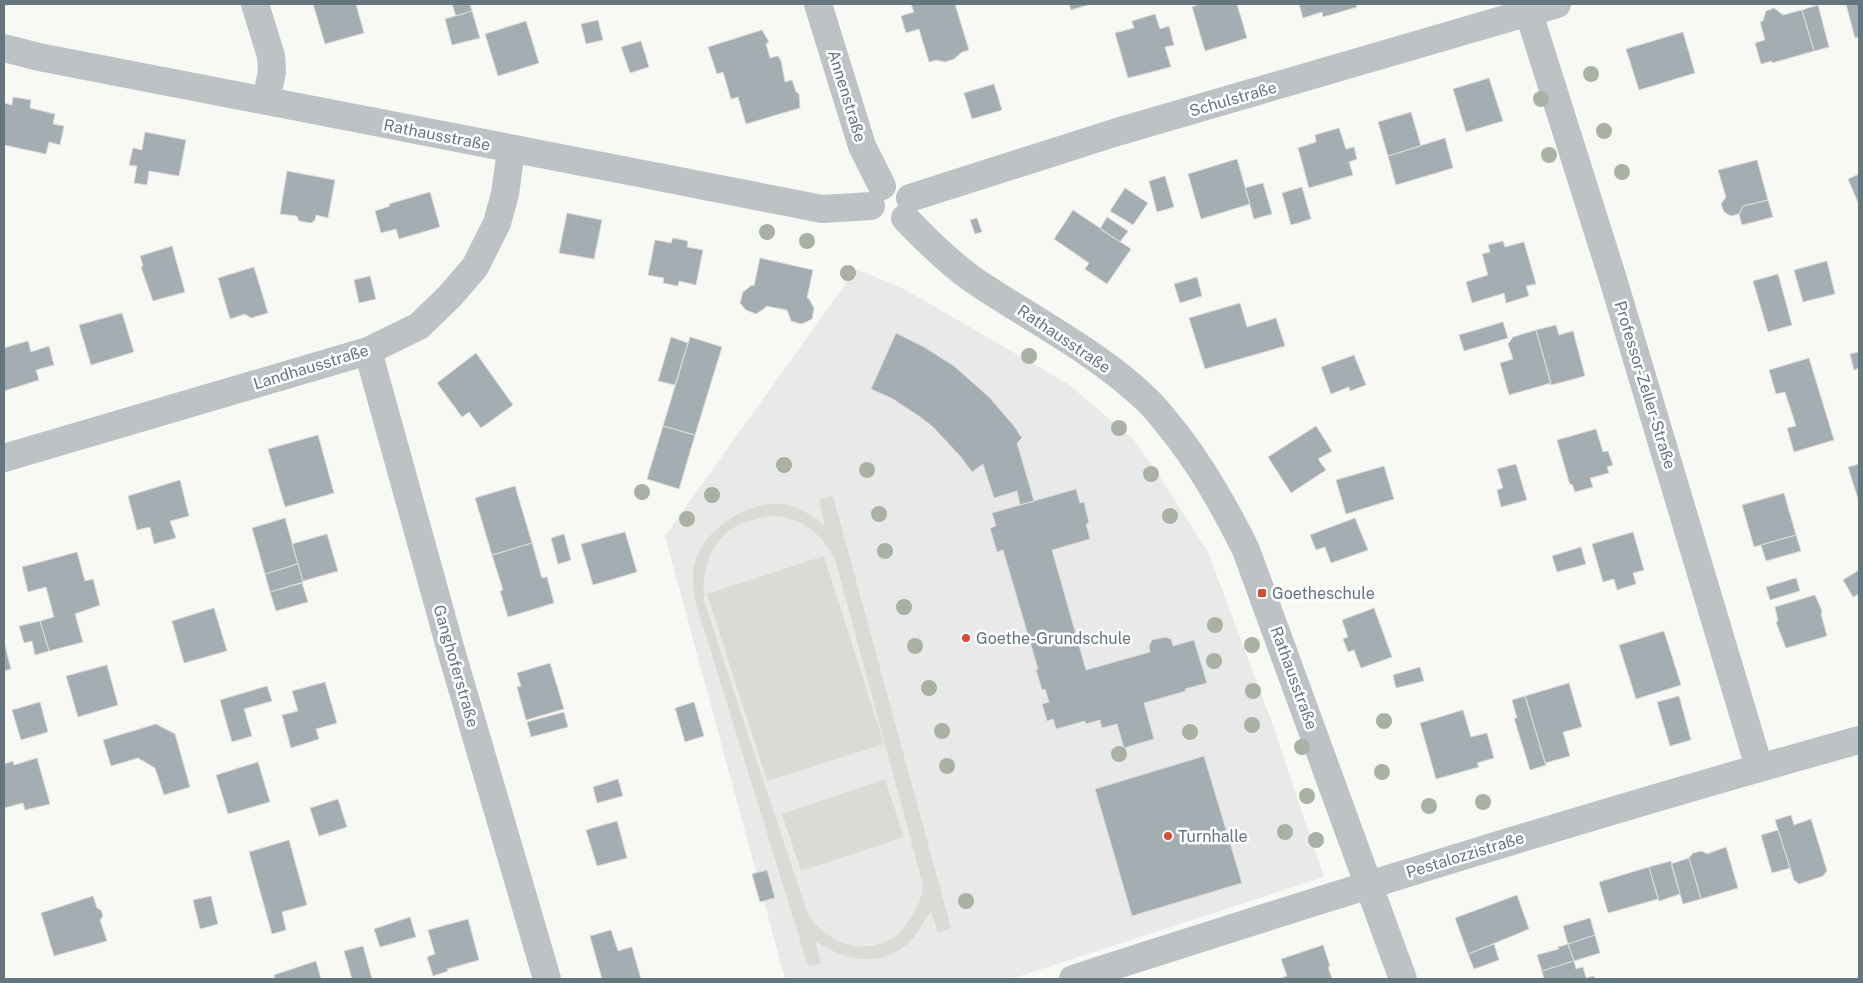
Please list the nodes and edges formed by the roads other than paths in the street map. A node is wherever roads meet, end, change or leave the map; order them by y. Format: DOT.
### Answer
graph roads {
  1 [pos="255,4"];
  2 [pos="818,4"];
  3 [pos="1556,4"];
  4 [pos="1527,8"];
  5 [pos="4,48"];
  6 [pos="266,100"];
  7 [pos="511,150"];
  8 [pos="876,196"];
  9 [pos="908,208"];
  10 [pos="368,351"];
  11 [pos="4,458"];
  12 [pos="1859,740"];
  13 [pos="1760,767"];
  14 [pos="1369,884"];
  15 [pos="547,979"];
  16 [pos="1073,979"];
  17 [pos="1404,979"];
  1 -- 6 [label="street"];
  2 -- 8 [label="street, Annenstraße"];
  3 -- 4 [label="street, Schulstraße"];
  4 -- 9 [label="street, Schulstraße"];
  4 -- 13 [label="street, Professor-Zeller-Straße"];
  5 -- 6 [label="street, Rathausstraße"];
  6 -- 7 [label="street, Rathausstraße"];
  7 -- 8 [label="street, Rathausstraße"];
  7 -- 10 [label="street, Landhausstraße"];
  8 -- 9 [label="street, Rathausstraße"];
  8 -- 9 [label="street"];
  9 -- 14 [label="street, Rathausstraße"];
  10 -- 11 [label="street, Landhausstraße"];
  10 -- 15 [label="street, Ganghoferstraße"];
  12 -- 13 [label="street, Pestalozzistraße"];
  13 -- 14 [label="street, Pestalozzistraße"];
  14 -- 16 [label="street, Pestalozzistraße"];
  14 -- 17 [label="street, Rathausstraße"];
}
